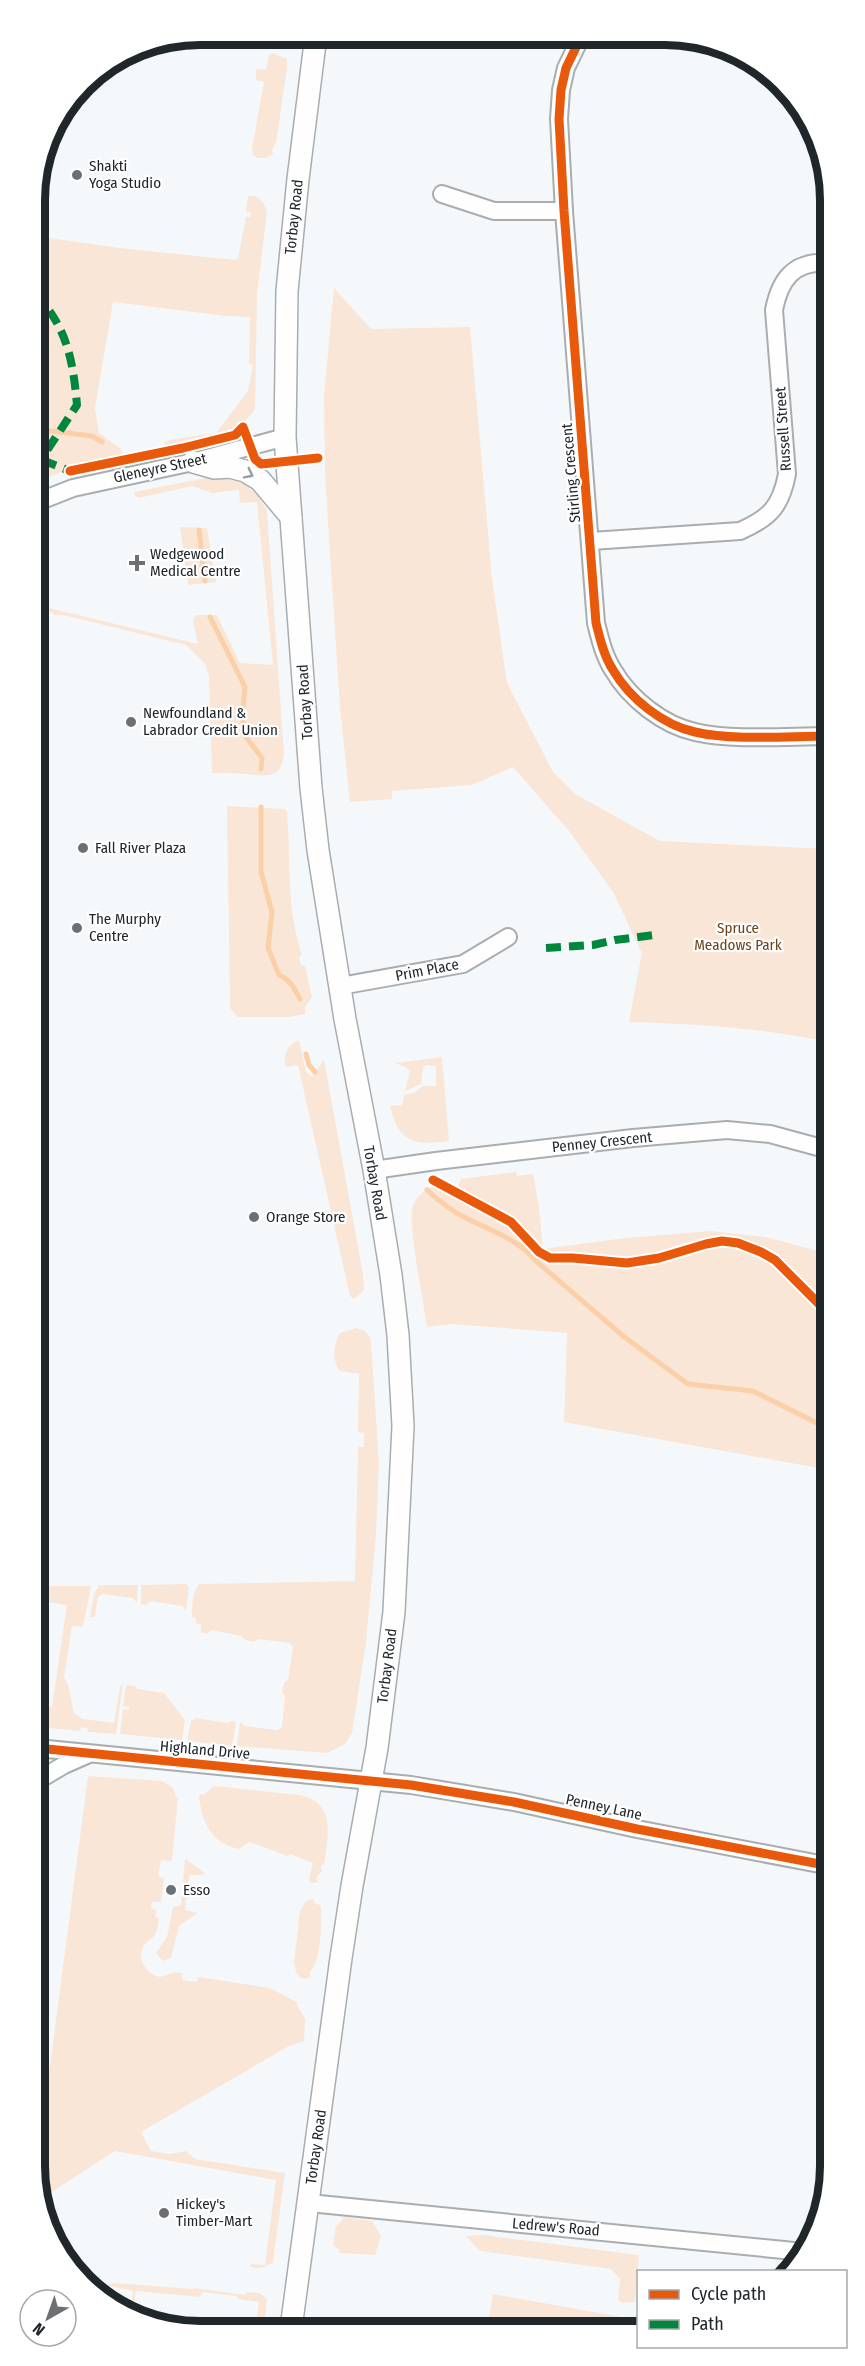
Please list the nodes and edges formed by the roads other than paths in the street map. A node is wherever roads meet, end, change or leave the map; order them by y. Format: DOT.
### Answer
graph roads {
  1 [pos="315,45"];
  2 [pos="577,45"];
  3 [pos="442,194"];
  4 [pos="564,211"];
  5 [pos="820,264"];
  6 [pos="285,437"];
  7 [pos="193,462"];
  8 [pos="45,499"];
  9 [pos="291,517"];
  10 [pos="591,541"];
  11 [pos="820,736"];
  12 [pos="508,937"];
  13 [pos="340,986"];
  14 [pos="820,1148"];
  15 [pos="374,1170"];
  16 [pos="45,1749"];
  17 [pos="91,1753"];
  18 [pos="45,1776"];
  19 [pos="371,1781"];
  20 [pos="820,1864"];
  21 [pos="309,2203"];
  22 [pos="795,2251"];
  23 [pos="292,2321"];
  1 -- 6 [label="main road, Torbay Road"];
  2 -- 4 [label="street, Stirling Crescent"];
  3 -- 4 [label="street"];
  4 -- 10 [label="street, Stirling Crescent"];
  5 -- 10 [label="street, Russell Street"];
  6 -- 7 [label="street, Gleneyre Street"];
  6 -- 9 [label="main road, Torbay Road"];
  7 -- 8 [label="street, Gleneyre Street"];
  7 -- 9 [label="main road, one-way"];
  9 -- 13 [label="main road, Torbay Road"];
  10 -- 11 [label="street, Stirling Crescent"];
  12 -- 13 [label="street, Prim Place"];
  13 -- 15 [label="main road, Torbay Road"];
  14 -- 15 [label="street, Penney Crescent"];
  15 -- 19 [label="main road, Torbay Road"];
  16 -- 17 [label="street, Highland Drive"];
  17 -- 18 [label="street"];
  17 -- 19 [label="street, Highland Drive"];
  19 -- 20 [label="street, Penney Lane"];
  19 -- 21 [label="main road, Torbay Road"];
  21 -- 22 [label="street, Ledrew's Road"];
  21 -- 23 [label="main road, Torbay Road"];
}
